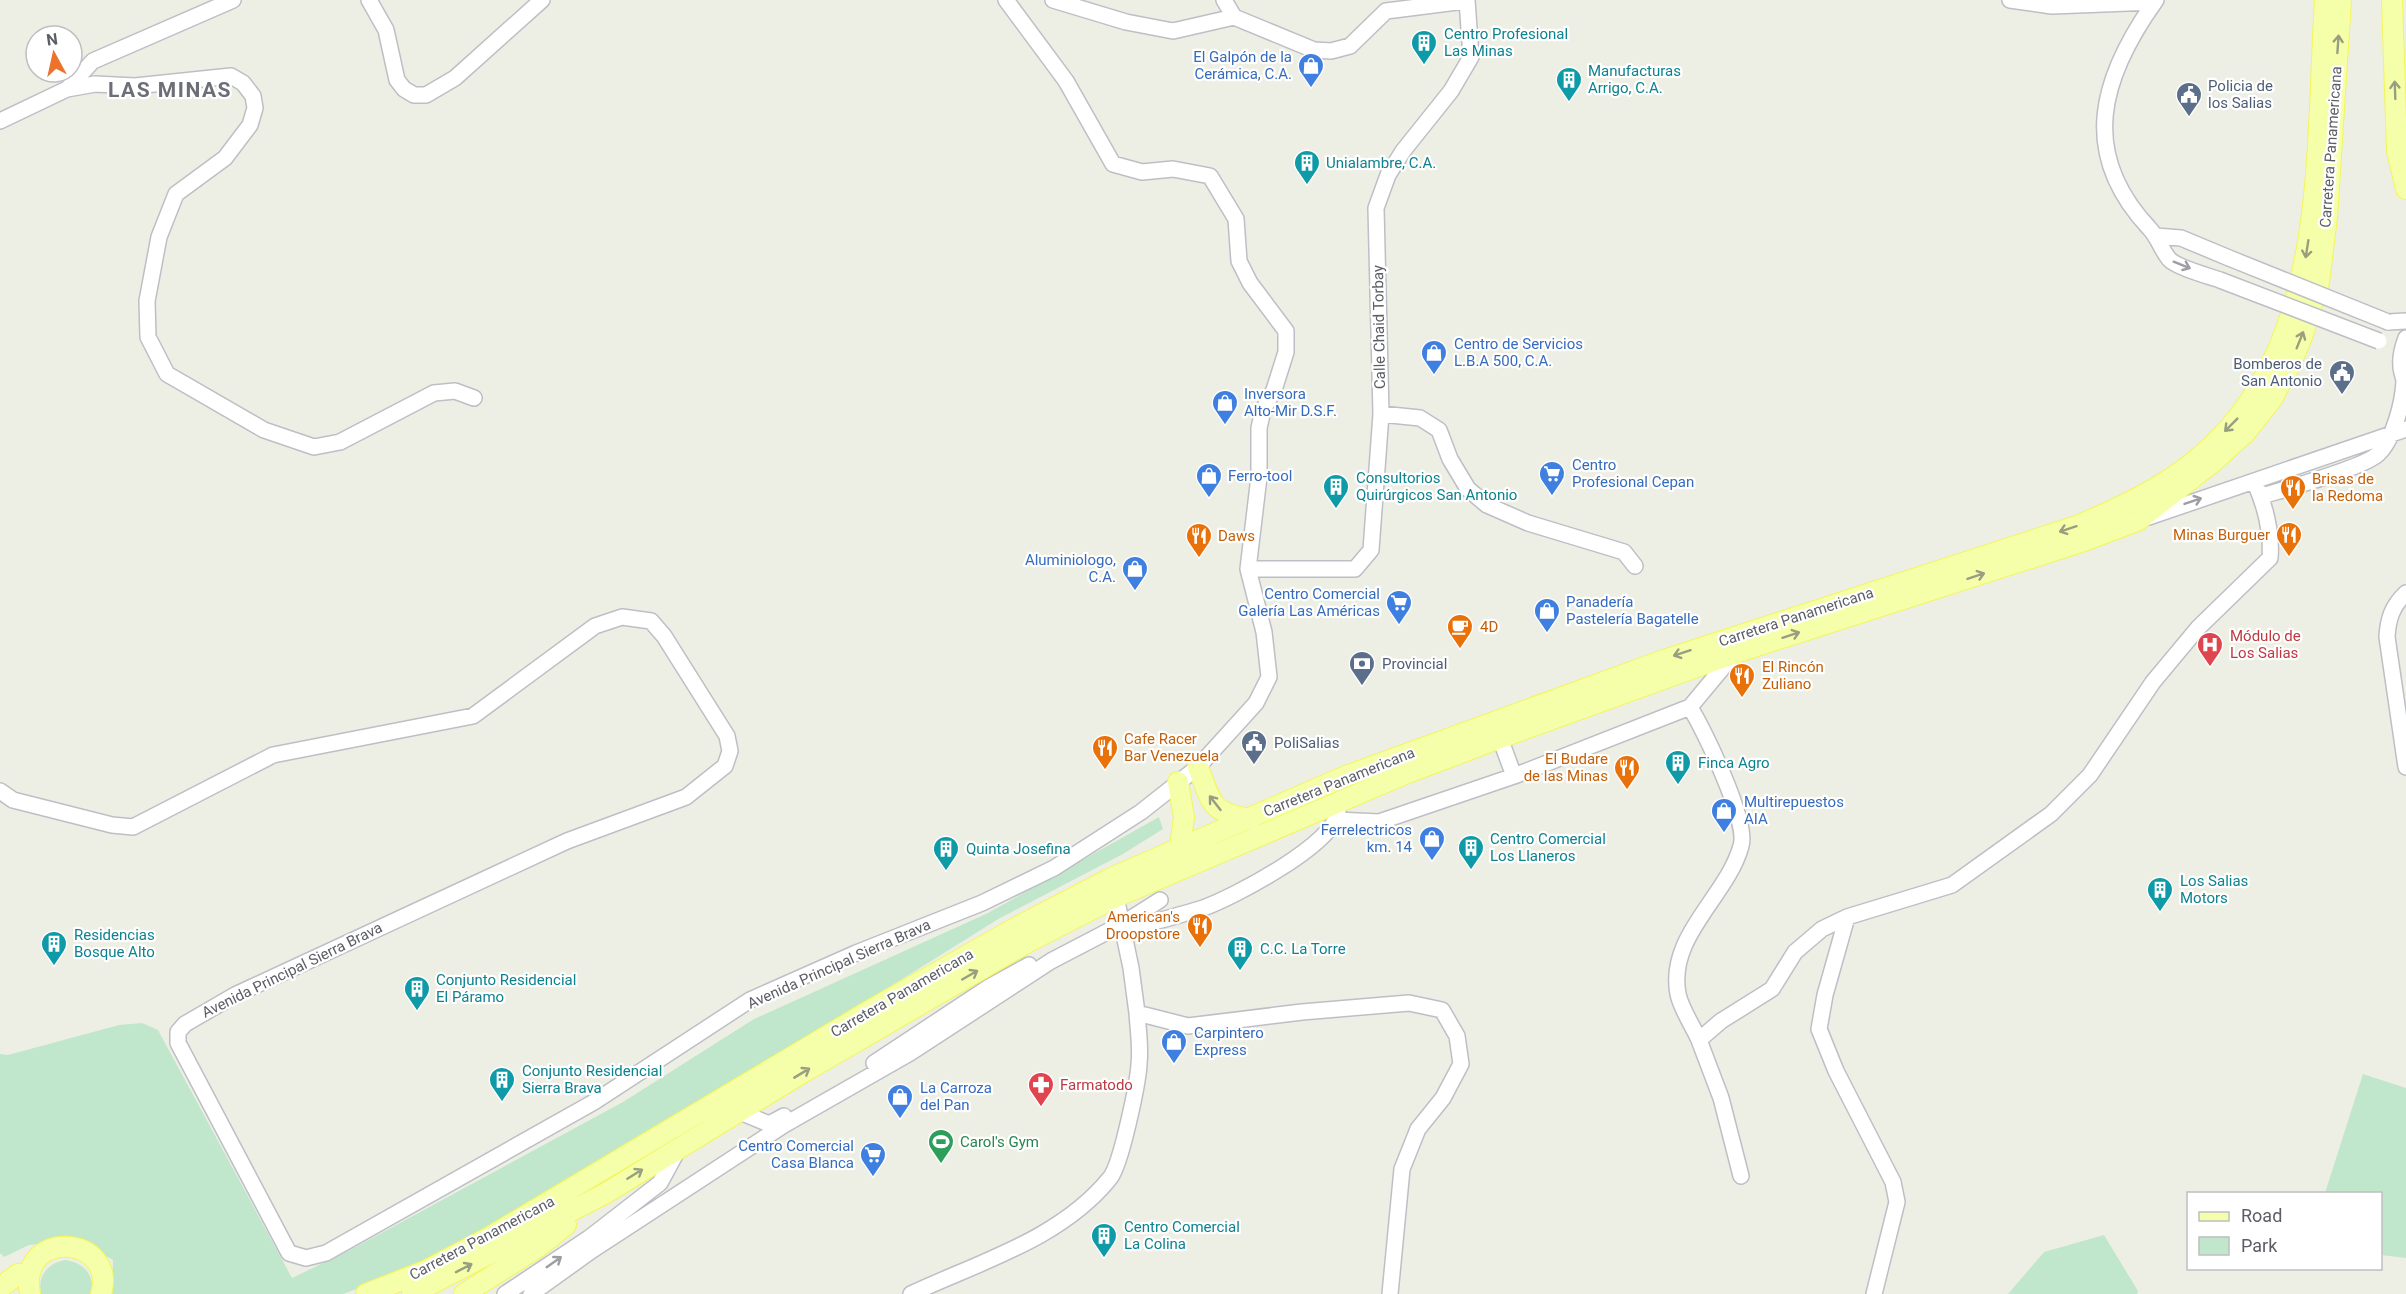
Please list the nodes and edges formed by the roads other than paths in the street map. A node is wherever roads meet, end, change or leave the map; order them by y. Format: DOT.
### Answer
graph roads {
  1 [pos="233,0"];
  2 [pos="369,0"];
  3 [pos="542,0"];
  4 [pos="1006,0"];
  5 [pos="1053,0"];
  6 [pos="1224,0"];
  7 [pos="2010,0"];
  8 [pos="2313,0"];
  9 [pos="2325,0"];
  10 [pos="2341,0"];
  11 [pos="2392,0"];
  12 [pos="1466,1"];
  13 [pos="2155,1"];
  14 [pos="1234,17"];
  15 [pos="2322,45"];
  16 [pos="67,89"];
  17 [pos="0,121"];
  18 [pos="2406,189"];
  19 [pos="2157,236"];
  20 [pos="2406,321"];
  21 [pos="2406,338"];
  22 [pos="2400,354"];
  23 [pos="2405,383"];
  24 [pos="474,398"];
  25 [pos="1381,414"];
  26 [pos="2406,429"];
  27 [pos="2390,435"];
  28 [pos="2254,481"];
  29 [pos="2262,496"];
  30 [pos="2138,521"];
  31 [pos="1635,566"];
  32 [pos="1248,569"];
  33 [pos="2406,593"];
  34 [pos="1735,653"];
  35 [pos="1690,707"];
  36 [pos="1500,738"];
  37 [pos="1198,767"];
  38 [pos="2406,767"];
  39 [pos="1514,776"];
  40 [pos="1178,782"];
  41 [pos="0,791"];
  42 [pos="1337,811"];
  43 [pos="1251,819"];
  44 [pos="1180,847"];
  45 [pos="1160,900"];
  46 [pos="1120,917"];
  47 [pos="1847,917"];
  48 [pos="1137,1013"];
  49 [pos="1699,1040"];
  50 [pos="740,1112"];
  51 [pos="681,1146"];
  52 [pos="1741,1176"];
  53 [pos="606,1193"];
  54 [pos="29,1273"];
  55 [pos="0,1288"];
  56 [pos="30,1294"];
  57 [pos="101,1294"];
  58 [pos="366,1294"];
  59 [pos="412,1294"];
  60 [pos="464,1294"];
  61 [pos="505,1294"];
  62 [pos="531,1294"];
  63 [pos="911,1294"];
  64 [pos="1390,1294"];
  65 [pos="1874,1294"];
  1 -- 16 [label="street"];
  2 -- 3 [label="street"];
  4 -- 32 [label="street"];
  5 -- 14 [label="street"];
  6 -- 14 [label="street"];
  7 -- 13 [label="street"];
  8 -- 15 [label="main road"];
  9 -- 15 [label="main road, Carretera Panamericana"];
  30 -- 10 [label="main road, Carretera Panamericana, one-way"];
  18 -- 11 [label="main road, one-way"];
  12 -- 14 [label="street"];
  12 -- 25 [label="street, Calle Chaid Torbay"];
  13 -- 19 [label="street"];
  15 -- 43 [label="main road, Carretera Panamericana, one-way"];
  16 -- 17 [label="street"];
  16 -- 24 [label="street"];
  19 -- 20 [label="street, bridge"];
  19 -- 22 [label="street, one-way, bridge"];
  21 -- 22 [label="street"];
  22 -- 23 [label="street"];
  23 -- 27 [label="street"];
  25 -- 31 [label="street"];
  25 -- 32 [label="street, Calle Chaid Torbay"];
  26 -- 27 [label="street"];
  27 -- 28 [label="street"];
  27 -- 29 [label="street"];
  28 -- 29 [label="street"];
  30 -- 28 [label="street, one-way"];
  29 -- 47 [label="street"];
  34 -- 30 [label="main road, Carretera Panamericana, one-way"];
  32 -- 37 [label="street"];
  33 -- 38 [label="street"];
  34 -- 35 [label="street"];
  34 -- 36 [label="main road, Carretera Panamericana"];
  35 -- 39 [label="street"];
  35 -- 49 [label="street"];
  36 -- 39 [label="street"];
  36 -- 42 [label="main road, Carretera Panamericana"];
  37 -- 40 [label="street"];
  43 -- 37 [label="main road, one-way"];
  39 -- 42 [label="street"];
  40 -- 41 [label="street, Avenida Principal Sierra Brava"];
  40 -- 44 [label="main road"];
  42 -- 46 [label="main road, Carretera Panamericana"];
  42 -- 46 [label="street"];
  43 -- 44 [label="main road, Carretera Panamericana"];
  44 -- 58 [label="main road, Carretera Panamericana"];
  45 -- 46 [label="street"];
  46 -- 48 [label="street"];
  50 -- 46 [label="main road, Carretera Panamericana, one-way"];
  46 -- 50 [label="street"];
  46 -- 62 [label="street"];
  47 -- 49 [label="street"];
  47 -- 65 [label="street"];
  48 -- 63 [label="street"];
  48 -- 64 [label="street"];
  49 -- 52 [label="street"];
  50 -- 51 [label="main road, Carretera Panamericana"];
  53 -- 51 [label="main road, Carretera Panamericana, one-way"];
  61 -- 51 [label="street, one-way"];
  59 -- 53 [label="main road, Carretera Panamericana, one-way"];
  53 -- 60 [label="main road"];
  54 -- 55 [label="main road"];
  54 -- 56 [label="main road"];
  54 -- 57 [label="main road"];
}
